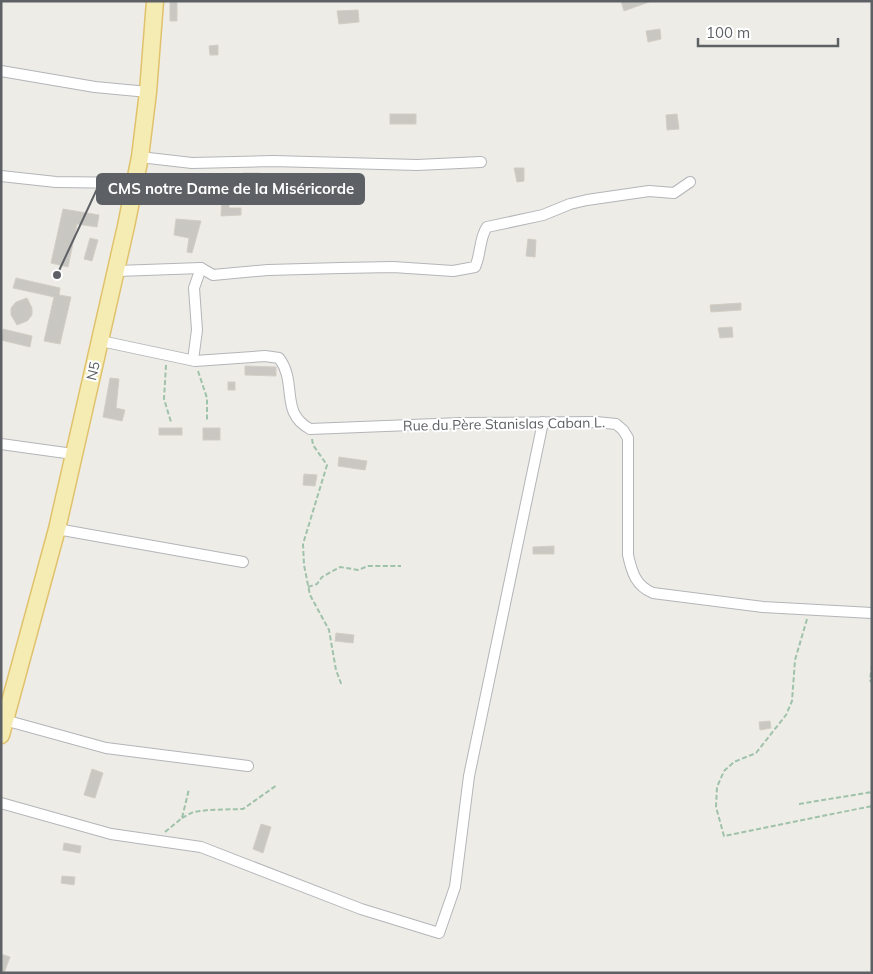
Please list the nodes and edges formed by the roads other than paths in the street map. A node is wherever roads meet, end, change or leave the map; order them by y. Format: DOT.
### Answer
graph roads {
  1 [pos="155,1"];
  2 [pos="1,71"];
  3 [pos="148,92"];
  4 [pos="140,156"];
  5 [pos="481,162"];
  6 [pos="1,176"];
  7 [pos="690,182"];
  8 [pos="134,183"];
  9 [pos="201,268"];
  10 [pos="117,271"];
  11 [pos="101,341"];
  12 [pos="194,361"];
  13 [pos="544,422"];
  14 [pos="1,444"];
  15 [pos="74,454"];
  16 [pos="57,529"];
  17 [pos="243,562"];
  18 [pos="872,613"];
  19 [pos="3,724"];
  20 [pos="248,766"];
  21 [pos="1,803"];
  1 -- 3 [label="main road, N5 / N5"];
  2 -- 3 [label="street"];
  3 -- 4 [label="main road, N5 / N5"];
  4 -- 5 [label="street"];
  4 -- 8 [label="main road, N5 / N5"];
  6 -- 8 [label="street"];
  7 -- 9 [label="street"];
  8 -- 10 [label="main road, N5 / N5"];
  9 -- 10 [label="street"];
  9 -- 12 [label="street"];
  10 -- 11 [label="main road, N5 / N5"];
  11 -- 12 [label="street"];
  11 -- 15 [label="main road, N5 / N5"];
  12 -- 13 [label="street, Rue du Père Stanislas Caban L."];
  13 -- 18 [label="street, Rue du Père Stanislas Caban L."];
  13 -- 21 [label="street"];
  14 -- 15 [label="street"];
  15 -- 16 [label="main road, N5 / N5"];
  16 -- 17 [label="street"];
  16 -- 19 [label="main road, N5 / N5"];
  19 -- 20 [label="street"];
}
